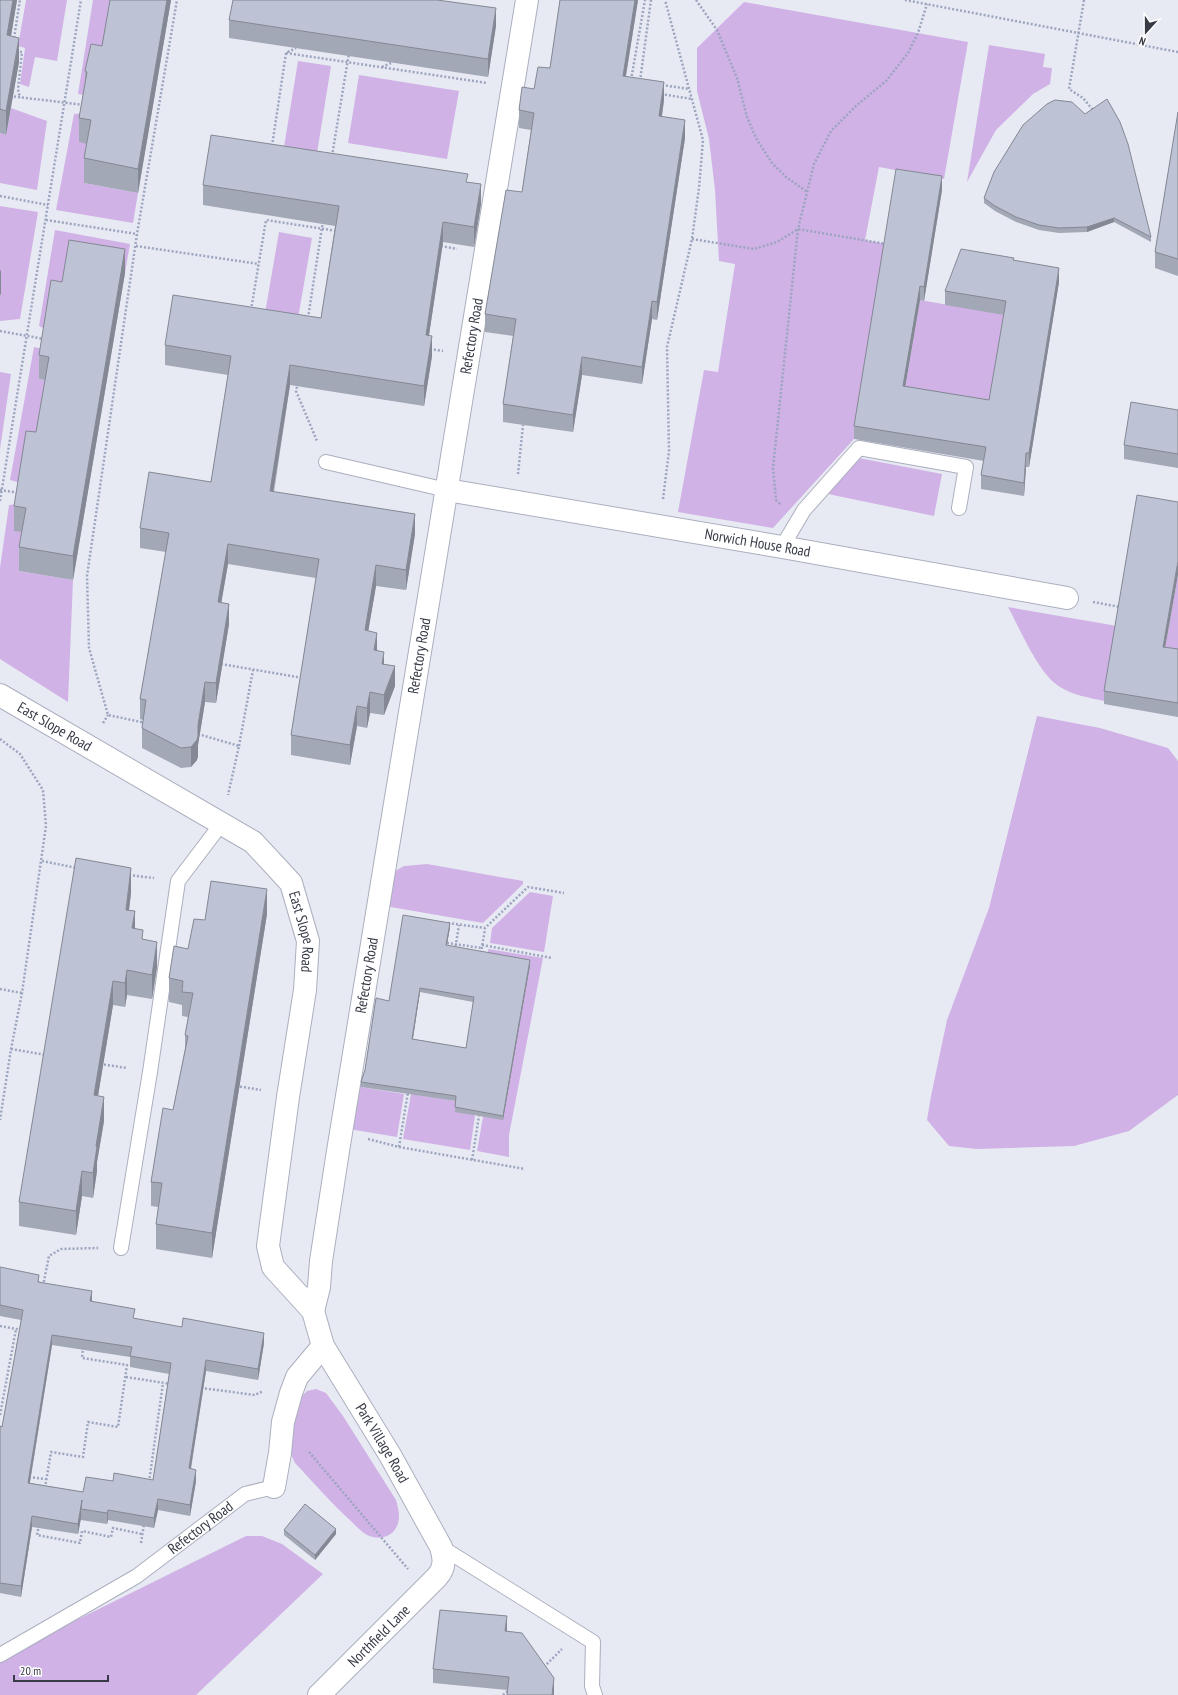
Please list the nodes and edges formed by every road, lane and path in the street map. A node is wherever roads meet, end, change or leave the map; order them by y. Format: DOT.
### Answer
graph roads {
  1 [pos="20,0"];
  2 [pos="81,0"];
  3 [pos="177,0"];
  4 [pos="527,0"];
  5 [pos="645,0"];
  6 [pos="651,0"];
  7 [pos="665,0"];
  8 [pos="696,0"];
  9 [pos="905,0"];
  10 [pos="1084,0"];
  11 [pos="927,4"];
  12 [pos="1079,33"];
  13 [pos="14,43"];
  14 [pos="296,48"];
  15 [pos="350,48"];
  16 [pos="12,50"];
  17 [pos="1178,52"];
  18 [pos="286,53"];
  19 [pos="347,62"];
  20 [pos="391,63"];
  21 [pos="381,67"];
  22 [pos="631,82"];
  23 [pos="640,82"];
  24 [pos="647,83"];
  25 [pos="635,85"];
  26 [pos="661,85"];
  27 [pos="513,86"];
  28 [pos="689,89"];
  29 [pos="653,93"];
  30 [pos="4,96"];
  31 [pos="20,98"];
  32 [pos="692,99"];
  33 [pos="64,102"];
  34 [pos="86,105"];
  35 [pos="1095,112"];
  36 [pos="271,150"];
  37 [pos="332,161"];
  38 [pos="806,191"];
  39 [pos="0,196"];
  40 [pos="48,205"];
  41 [pos="324,213"];
  42 [pos="46,220"];
  43 [pos="321,228"];
  44 [pos="798,229"];
  45 [pos="344,232"];
  46 [pos="137,234"];
  47 [pos="692,239"];
  48 [pos="886,244"];
  49 [pos="136,246"];
  50 [pos="440,246"];
  51 [pos="486,253"];
  52 [pos="259,264"];
  53 [pos="250,312"];
  54 [pos="307,320"];
  55 [pos="0,331"];
  56 [pos="27,335"];
  57 [pos="47,339"];
  58 [pos="430,349"];
  59 [pos="469,356"];
  60 [pos="299,377"];
  61 [pos="523,425"];
  62 [pos="326,462"];
  63 [pos="1,490"];
  64 [pos="447,490"];
  65 [pos="21,494"];
  66 [pos="0,501"];
  67 [pos="516,502"];
  68 [pos="959,508"];
  69 [pos="797,521"];
  70 [pos="649,525"];
  71 [pos="782,547"];
  72 [pos="1067,598"];
  73 [pos="1089,602"];
  74 [pos="1121,607"];
  75 [pos="218,664"];
  76 [pos="253,670"];
  77 [pos="310,679"];
  78 [pos="0,695"];
  79 [pos="154,725"];
  80 [pos="191,732"];
  81 [pos="0,739"];
  82 [pos="239,746"];
  83 [pos="222,823"];
  84 [pos="42,861"];
  85 [pos="80,868"];
  86 [pos="124,875"];
  87 [pos="139,877"];
  88 [pos="564,894"];
  89 [pos="444,922"];
  90 [pos="459,925"];
  91 [pos="485,928"];
  92 [pos="447,943"];
  93 [pos="456,944"];
  94 [pos="482,947"];
  95 [pos="455,952"];
  96 [pos="480,956"];
  97 [pos="552,958"];
  98 [pos="0,989"];
  99 [pos="22,993"];
  100 [pos="11,1049"];
  101 [pos="50,1056"];
  102 [pos="235,1086"];
  103 [pos="408,1089"];
  104 [pos="258,1090"];
  105 [pos="479,1116"];
  106 [pos="0,1120"];
  107 [pos="363,1138"];
  108 [pos="399,1147"];
  109 [pos="472,1160"];
  110 [pos="525,1169"];
  111 [pos="120,1248"];
  112 [pos="42,1286"];
  113 [pos="313,1311"];
  114 [pos="0,1326"];
  115 [pos="16,1329"];
  116 [pos="28,1331"];
  117 [pos="323,1346"];
  118 [pos="78,1348"];
  119 [pos="126,1378"];
  120 [pos="163,1383"];
  121 [pos="174,1385"];
  122 [pos="196,1387"];
  123 [pos="255,1395"];
  124 [pos="0,1415"];
  125 [pos="283,1422"];
  126 [pos="23,1476"];
  127 [pos="46,1479"];
  128 [pos="274,1487"];
  129 [pos="148,1488"];
  130 [pos="44,1493"];
  131 [pos="144,1519"];
  132 [pos="39,1521"];
  133 [pos="142,1534"];
  134 [pos="441,1546"];
  135 [pos="137,1576"];
  136 [pos="431,1583"];
  137 [pos="0,1655"];
  138 [pos="510,1689"];
  139 [pos="319,1695"];
  140 [pos="503,1695"];
  141 [pos="596,1695"];
  1 -- 13 [label="path"];
  2 -- 33 [label="path"];
  3 -- 46 [label="path"];
  4 -- 27 [label="street, Refectory Road"];
  5 -- 22 [label="path"];
  6 -- 23 [label="path"];
  7 -- 28 [label="path"];
  8 -- 38 [label="path"];
  9 -- 11 [label="path"];
  10 -- 12 [label="path"];
  11 -- 12 [label="path"];
  11 -- 38 [label="path"];
  12 -- 17 [label="path"];
  12 -- 35 [label="path"];
  14 -- 18 [label="path"];
  15 -- 19 [label="path"];
  16 -- 31 [label="path"];
  18 -- 19 [label="path"];
  18 -- 36 [label="path"];
  19 -- 21 [label="path"];
  19 -- 37 [label="path"];
  20 -- 21 [label="path"];
  21 -- 27 [label="path"];
  23 -- 24 [label="path"];
  23 -- 25 [label="path"];
  26 -- 28 [label="path"];
  27 -- 51 [label="street, Refectory Road"];
  28 -- 32 [label="path"];
  29 -- 32 [label="path"];
  30 -- 31 [label="path"];
  31 -- 33 [label="path"];
  32 -- 47 [label="path"];
  33 -- 34 [label="path"];
  33 -- 40 [label="path"];
  38 -- 44 [label="path"];
  39 -- 40 [label="path"];
  40 -- 42 [label="path"];
  41 -- 43 [label="path"];
  42 -- 46 [label="path"];
  42 -- 56 [label="path"];
  43 -- 45 [label="path"];
  43 -- 52 [label="path"];
  43 -- 54 [label="path"];
  44 -- 47 [label="path"];
  44 -- 48 [label="path"];
  44 -- 69 [label="path"];
  46 -- 49 [label="path"];
  47 -- 70 [label="path"];
  49 -- 52 [label="path"];
  49 -- 79 [label="path"];
  50 -- 51 [label="path"];
  51 -- 59 [label="street, Refectory Road"];
  52 -- 53 [label="path"];
  55 -- 56 [label="path"];
  56 -- 57 [label="path"];
  56 -- 63 [label="path"];
  58 -- 59 [label="path"];
  59 -- 64 [label="street, Refectory Road"];
  60 -- 62 [label="path"];
  61 -- 67 [label="path"];
  62 -- 64 [label="lane"];
  63 -- 65 [label="path"];
  63 -- 66 [label="path"];
  64 -- 67 [label="street, Norwich House Road"];
  64 -- 113 [label="street, Refectory Road"];
  67 -- 70 [label="street, Norwich House Road"];
  68 -- 69 [label="lane"];
  69 -- 71 [label="lane"];
  70 -- 71 [label="street, Norwich House Road"];
  71 -- 72 [label="street, Norwich House Road"];
  73 -- 74 [label="path"];
  75 -- 76 [label="path"];
  76 -- 77 [label="path"];
  76 -- 82 [label="path"];
  78 -- 83 [label="street, East Slope Road"];
  80 -- 82 [label="path"];
  81 -- 84 [label="path"];
  82 -- 83 [label="path"];
  83 -- 111 [label="lane"];
  83 -- 113 [label="street, East Slope Road"];
  84 -- 85 [label="path"];
  84 -- 99 [label="path"];
  86 -- 87 [label="path"];
  88 -- 91 [label="path"];
  89 -- 90 [label="path"];
  90 -- 91 [label="path"];
  90 -- 93 [label="path"];
  91 -- 94 [label="path"];
  92 -- 93 [label="path"];
  93 -- 94 [label="path"];
  93 -- 95 [label="path"];
  94 -- 96 [label="path"];
  94 -- 97 [label="path"];
  98 -- 99 [label="path"];
  99 -- 100 [label="path"];
  100 -- 101 [label="path"];
  100 -- 106 [label="path"];
  102 -- 104 [label="path"];
  103 -- 108 [label="path"];
  105 -- 109 [label="path"];
  107 -- 108 [label="path"];
  108 -- 109 [label="path"];
  109 -- 110 [label="path"];
  111 -- 112 [label="path"];
  113 -- 117 [label="street, Park Village Road"];
  114 -- 115 [label="path"];
  115 -- 116 [label="path"];
  115 -- 124 [label="path"];
  117 -- 125 [label="street, Refectory Road"];
  117 -- 134 [label="street, Park Village Road"];
  118 -- 119 [label="path"];
  119 -- 120 [label="path"];
  119 -- 127 [label="path"];
  120 -- 121 [label="path"];
  120 -- 129 [label="path"];
  122 -- 123 [label="path"];
  125 -- 128 [label="street, Refectory Road"];
  125 -- 136 [label="path"];
  126 -- 127 [label="path"];
  127 -- 130 [label="path"];
  128 -- 135 [label="lane, Refectory Road"];
  131 -- 133 [label="path"];
  132 -- 133 [label="path"];
  133 -- 135 [label="path"];
  134 -- 136 [label="street, Park Village Road"];
  134 -- 141 [label="lane"];
  135 -- 137 [label="lane, Refectory Road"];
  136 -- 139 [label="street, Northfield Lane"];
  138 -- 140 [label="path"];
}
